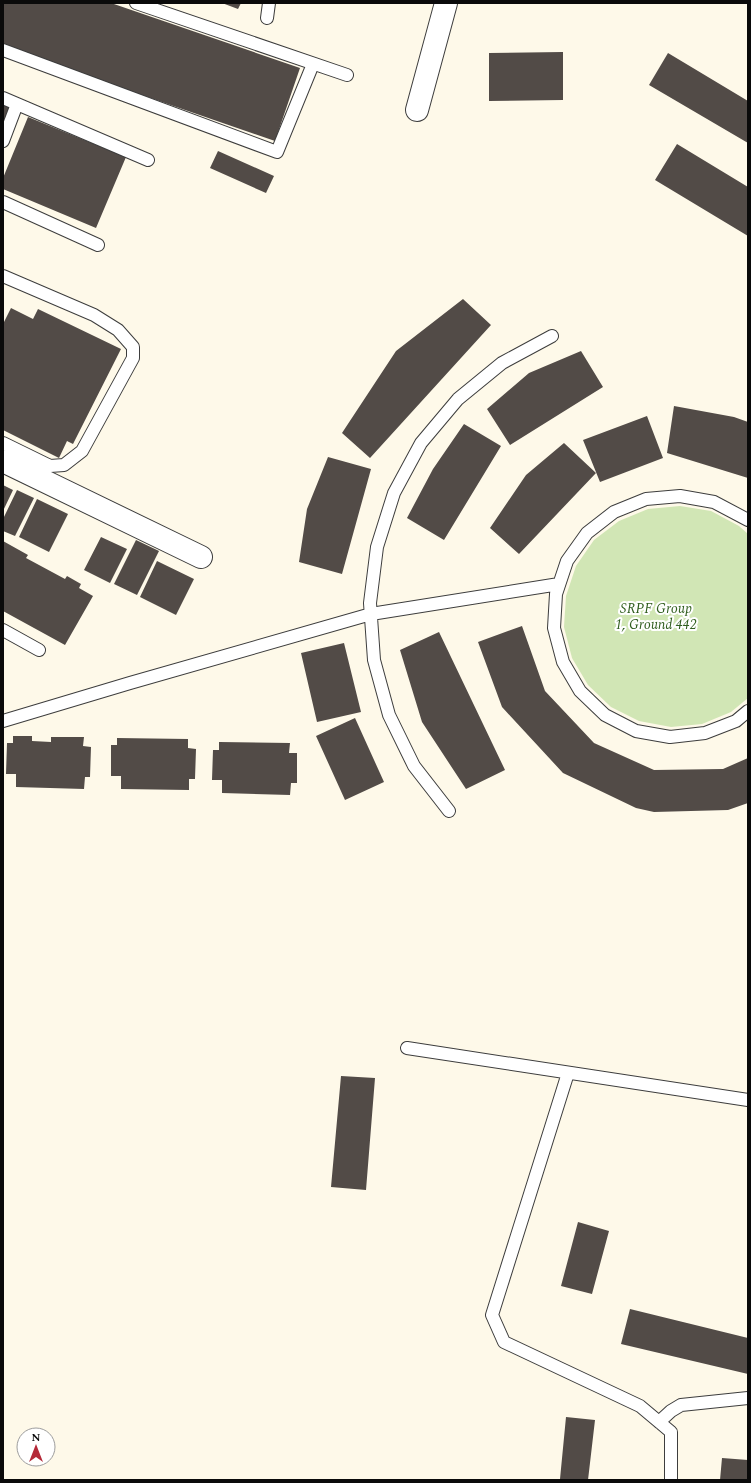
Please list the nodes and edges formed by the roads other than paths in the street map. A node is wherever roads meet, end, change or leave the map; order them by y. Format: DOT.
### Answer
graph roads {
  1 [pos="136,3"];
  2 [pos="269,3"];
  3 [pos="446,3"];
  4 [pos="267,18"];
  5 [pos="3,50"];
  6 [pos="313,64"];
  7 [pos="347,76"];
  8 [pos="3,98"];
  9 [pos="17,104"];
  10 [pos="417,110"];
  11 [pos="3,141"];
  12 [pos="148,160"];
  13 [pos="3,202"];
  14 [pos="98,245"];
  15 [pos="3,276"];
  16 [pos="552,336"];
  17 [pos="3,443"];
  18 [pos="3,460"];
  19 [pos="748,520"];
  20 [pos="201,557"];
  21 [pos="559,584"];
  22 [pos="371,614"];
  23 [pos="3,630"];
  24 [pos="39,650"];
  25 [pos="748,712"];
  26 [pos="3,721"];
  27 [pos="449,811"];
  28 [pos="407,1048"];
  29 [pos="568,1073"];
  30 [pos="748,1100"];
  31 [pos="748,1398"];
  32 [pos="659,1422"];
  33 [pos="671,1480"];
  1 -- 6 [label="lane"];
  2 -- 4 [label="lane"];
  3 -- 10 [label="street"];
  5 -- 6 [label="lane"];
  6 -- 7 [label="lane"];
  8 -- 9 [label="lane"];
  9 -- 11 [label="lane"];
  9 -- 12 [label="lane"];
  13 -- 14 [label="lane"];
  15 -- 17 [label="lane"];
  16 -- 22 [label="lane"];
  18 -- 20 [label="street"];
  19 -- 21 [label="lane"];
  21 -- 22 [label="lane"];
  21 -- 25 [label="lane"];
  22 -- 26 [label="lane"];
  22 -- 27 [label="lane"];
  23 -- 24 [label="lane"];
  28 -- 29 [label="lane"];
  29 -- 30 [label="lane"];
  29 -- 32 [label="lane"];
  31 -- 32 [label="lane"];
  32 -- 33 [label="lane"];
}
